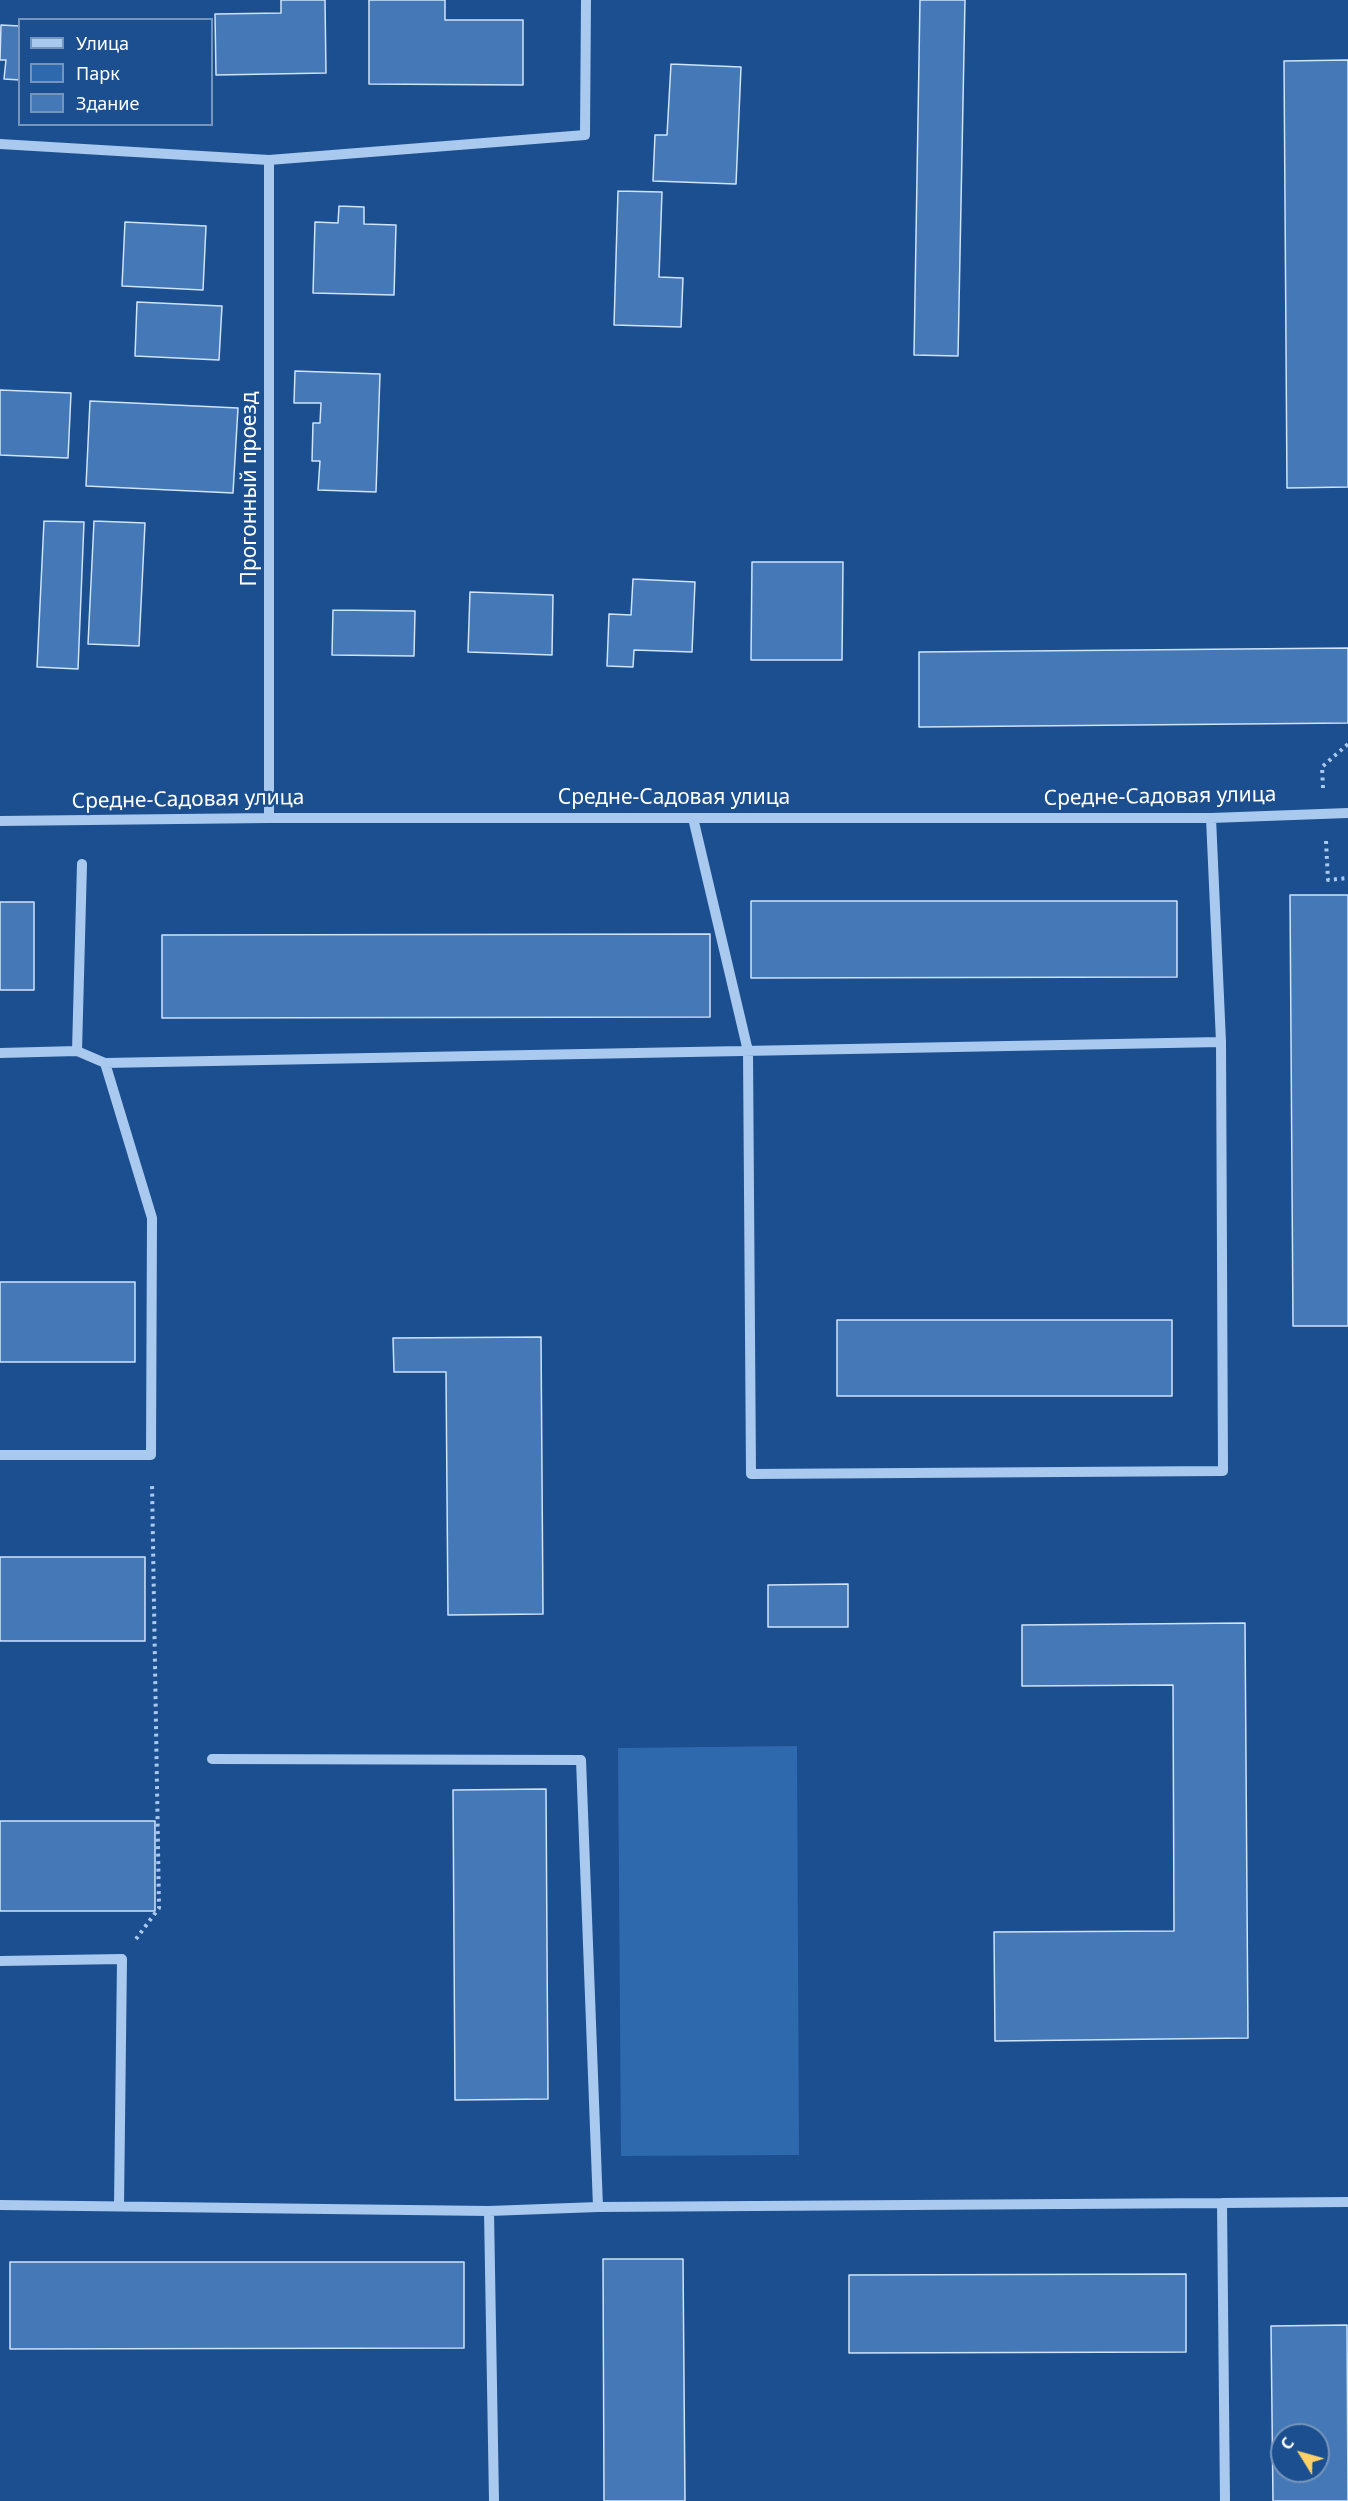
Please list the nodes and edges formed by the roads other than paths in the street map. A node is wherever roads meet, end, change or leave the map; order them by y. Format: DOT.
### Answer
graph roads {
  1 [pos="586,0"];
  2 [pos="0,144"];
  3 [pos="269,160"];
  4 [pos="1348,813"];
  5 [pos="269,818"];
  6 [pos="693,818"];
  7 [pos="1211,818"];
  8 [pos="0,821"];
  9 [pos="82,864"];
  10 [pos="1221,1042"];
  11 [pos="77,1051"];
  12 [pos="748,1051"];
  13 [pos="0,1053"];
  14 [pos="105,1063"];
  15 [pos="0,1455"];
  16 [pos="212,1759"];
  17 [pos="0,1961"];
  18 [pos="1348,2202"];
  19 [pos="1222,2203"];
  20 [pos="0,2205"];
  21 [pos="119,2206"];
  22 [pos="598,2207"];
  23 [pos="489,2211"];
  24 [pos="494,2501"];
  25 [pos="1225,2501"];
  1 -- 3 [label="street"];
  2 -- 3 [label="street"];
  3 -- 5 [label="street, Прогонный проезд"];
  4 -- 7 [label="street, Средне-Садовая улица"];
  5 -- 6 [label="street, Средне-Садовая улица"];
  5 -- 8 [label="street, Средне-Садовая улица"];
  6 -- 7 [label="street, Средне-Садовая улица"];
  6 -- 12 [label="street"];
  7 -- 10 [label="street"];
  9 -- 11 [label="street"];
  10 -- 12 [label="street"];
  10 -- 12 [label="street"];
  11 -- 13 [label="street"];
  11 -- 14 [label="street"];
  12 -- 14 [label="street"];
  14 -- 15 [label="street"];
  16 -- 22 [label="street"];
  17 -- 21 [label="street"];
  18 -- 19 [label="street"];
  19 -- 22 [label="street"];
  19 -- 25 [label="street"];
  20 -- 21 [label="street"];
  21 -- 23 [label="street"];
  22 -- 23 [label="street"];
  23 -- 24 [label="street"];
}
